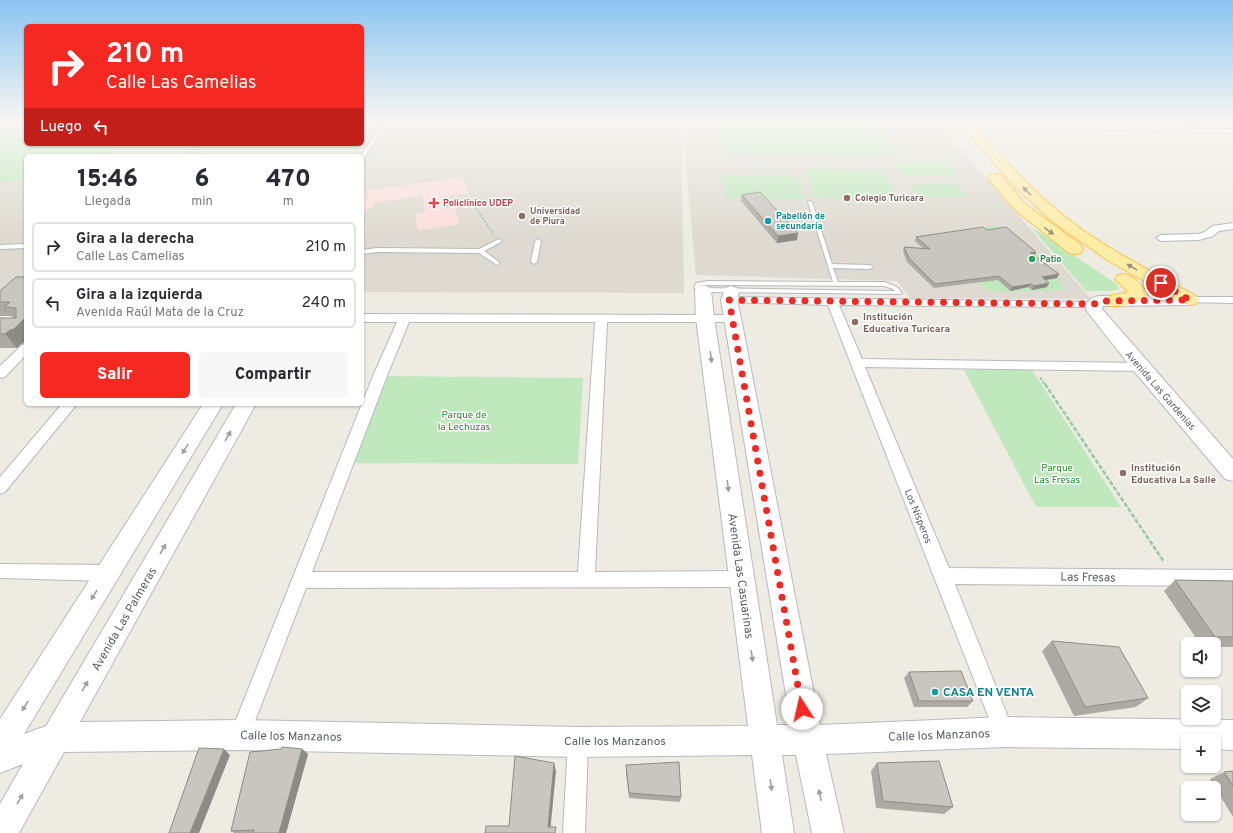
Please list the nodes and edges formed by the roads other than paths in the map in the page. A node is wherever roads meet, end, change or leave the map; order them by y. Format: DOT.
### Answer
graph roads {
  1 [pos="986,160"];
  2 [pos="996,160"];
  3 [pos="810,202"];
  4 [pos="1233,226"];
  5 [pos="1161,238"];
  6 [pos="538,241"];
  7 [pos="499,242"];
  8 [pos="0,246"];
  9 [pos="24,246"];
  10 [pos="364,247"];
  11 [pos="377,250"];
  12 [pos="480,251"];
  13 [pos="364,252"];
  14 [pos="534,262"];
  15 [pos="497,263"];
  16 [pos="830,266"];
  17 [pos="870,266"];
  18 [pos="1124,279"];
  19 [pos="836,284"];
  20 [pos="703,290"];
  21 [pos="1160,300"];
  22 [pos="1190,300"];
  23 [pos="1233,300"];
  24 [pos="832,301"];
  25 [pos="1103,302"];
  26 [pos="731,303"];
  27 [pos="364,318"];
  28 [pos="405,318"];
  29 [pos="601,318"];
  30 [pos="705,318"];
  31 [pos="24,350"];
  32 [pos="857,363"];
  33 [pos="1141,367"];
  34 [pos="0,374"];
  35 [pos="68,406"];
  36 [pos="212,406"];
  37 [pos="245,406"];
  38 [pos="1233,473"];
  39 [pos="0,488"];
  40 [pos="0,571"];
  41 [pos="108,573"];
  42 [pos="943,576"];
  43 [pos="741,578"];
  44 [pos="1233,578"];
  45 [pos="586,579"];
  46 [pos="300,580"];
  47 [pos="1004,732"];
  48 [pos="240,735"];
  49 [pos="1233,735"];
  50 [pos="56,737"];
  51 [pos="765,740"];
  52 [pos="808,740"];
  53 [pos="578,742"];
  54 [pos="0,746"];
  55 [pos="0,758"];
  56 [pos="1,833"];
  57 [pos="574,833"];
  58 [pos="778,833"];
  59 [pos="828,833"];
  1 -- 18 [label="main road, one-way"];
  22 -- 2 [label="main road, one-way"];
  3 -- 16 [label="lane"];
  4 -- 5 [label="street"];
  6 -- 14 [label="lane"];
  7 -- 12 [label="lane"];
  8 -- 9 [label="lane"];
  10 -- 11 [label="lane"];
  11 -- 12 [label="lane"];
  11 -- 13 [label="lane"];
  12 -- 15 [label="lane"];
  16 -- 17 [label="lane"];
  16 -- 19 [label="lane"];
  18 -- 21 [label="main road"];
  18 -- 25 [label="main road"];
  19 -- 20 [label="lane"];
  19 -- 26 [label="lane"];
  20 -- 26 [label="lane"];
  20 -- 30 [label="street, Avenida Las Casuarinas"];
  21 -- 22 [label="street"];
  21 -- 25 [label="street"];
  22 -- 23 [label="street"];
  24 -- 25 [label="street"];
  24 -- 26 [label="street"];
  24 -- 32 [label="street, Los Nísperos"];
  25 -- 33 [label="street, Avenida Las Gardenias"];
  26 -- 30 [label="street"];
  26 -- 52 [label="street"];
  27 -- 28 [label="street"];
  28 -- 29 [label="street"];
  28 -- 46 [label="street"];
  29 -- 30 [label="street"];
  29 -- 45 [label="street"];
  30 -- 43 [label="street, Avenida Las Casuarinas, one-way"];
  31 -- 34 [label="street"];
  32 -- 33 [label="street"];
  32 -- 42 [label="street, Los Nísperos"];
  33 -- 38 [label="street, Avenida Las Gardenias"];
  35 -- 39 [label="street"];
  36 -- 41 [label="street, one-way"];
  50 -- 37 [label="street, Avenida Las Palmeras, one-way"];
  40 -- 41 [label="street"];
  41 -- 54 [label="street, one-way"];
  42 -- 44 [label="street, Las Fresas"];
  42 -- 47 [label="street, Los Nísperos"];
  43 -- 45 [label="street"];
  43 -- 51 [label="street, Avenida Las Casuarinas, one-way"];
  45 -- 46 [label="street"];
  46 -- 48 [label="street"];
  47 -- 49 [label="street, Calle los Manzanos"];
  47 -- 52 [label="street, Calle los Manzanos"];
  48 -- 50 [label="street, Calle los Manzanos"];
  48 -- 53 [label="street, Calle los Manzanos"];
  50 -- 55 [label="street, Calle los Manzanos"];
  56 -- 50 [label="street, Avenida Las Palmeras, one-way"];
  51 -- 52 [label="street, Calle los Manzanos"];
  51 -- 53 [label="street, Calle los Manzanos"];
  51 -- 58 [label="street, Avenida Las Casuarinas, one-way"];
  59 -- 52 [label="street, one-way"];
  53 -- 57 [label="street"];
}
